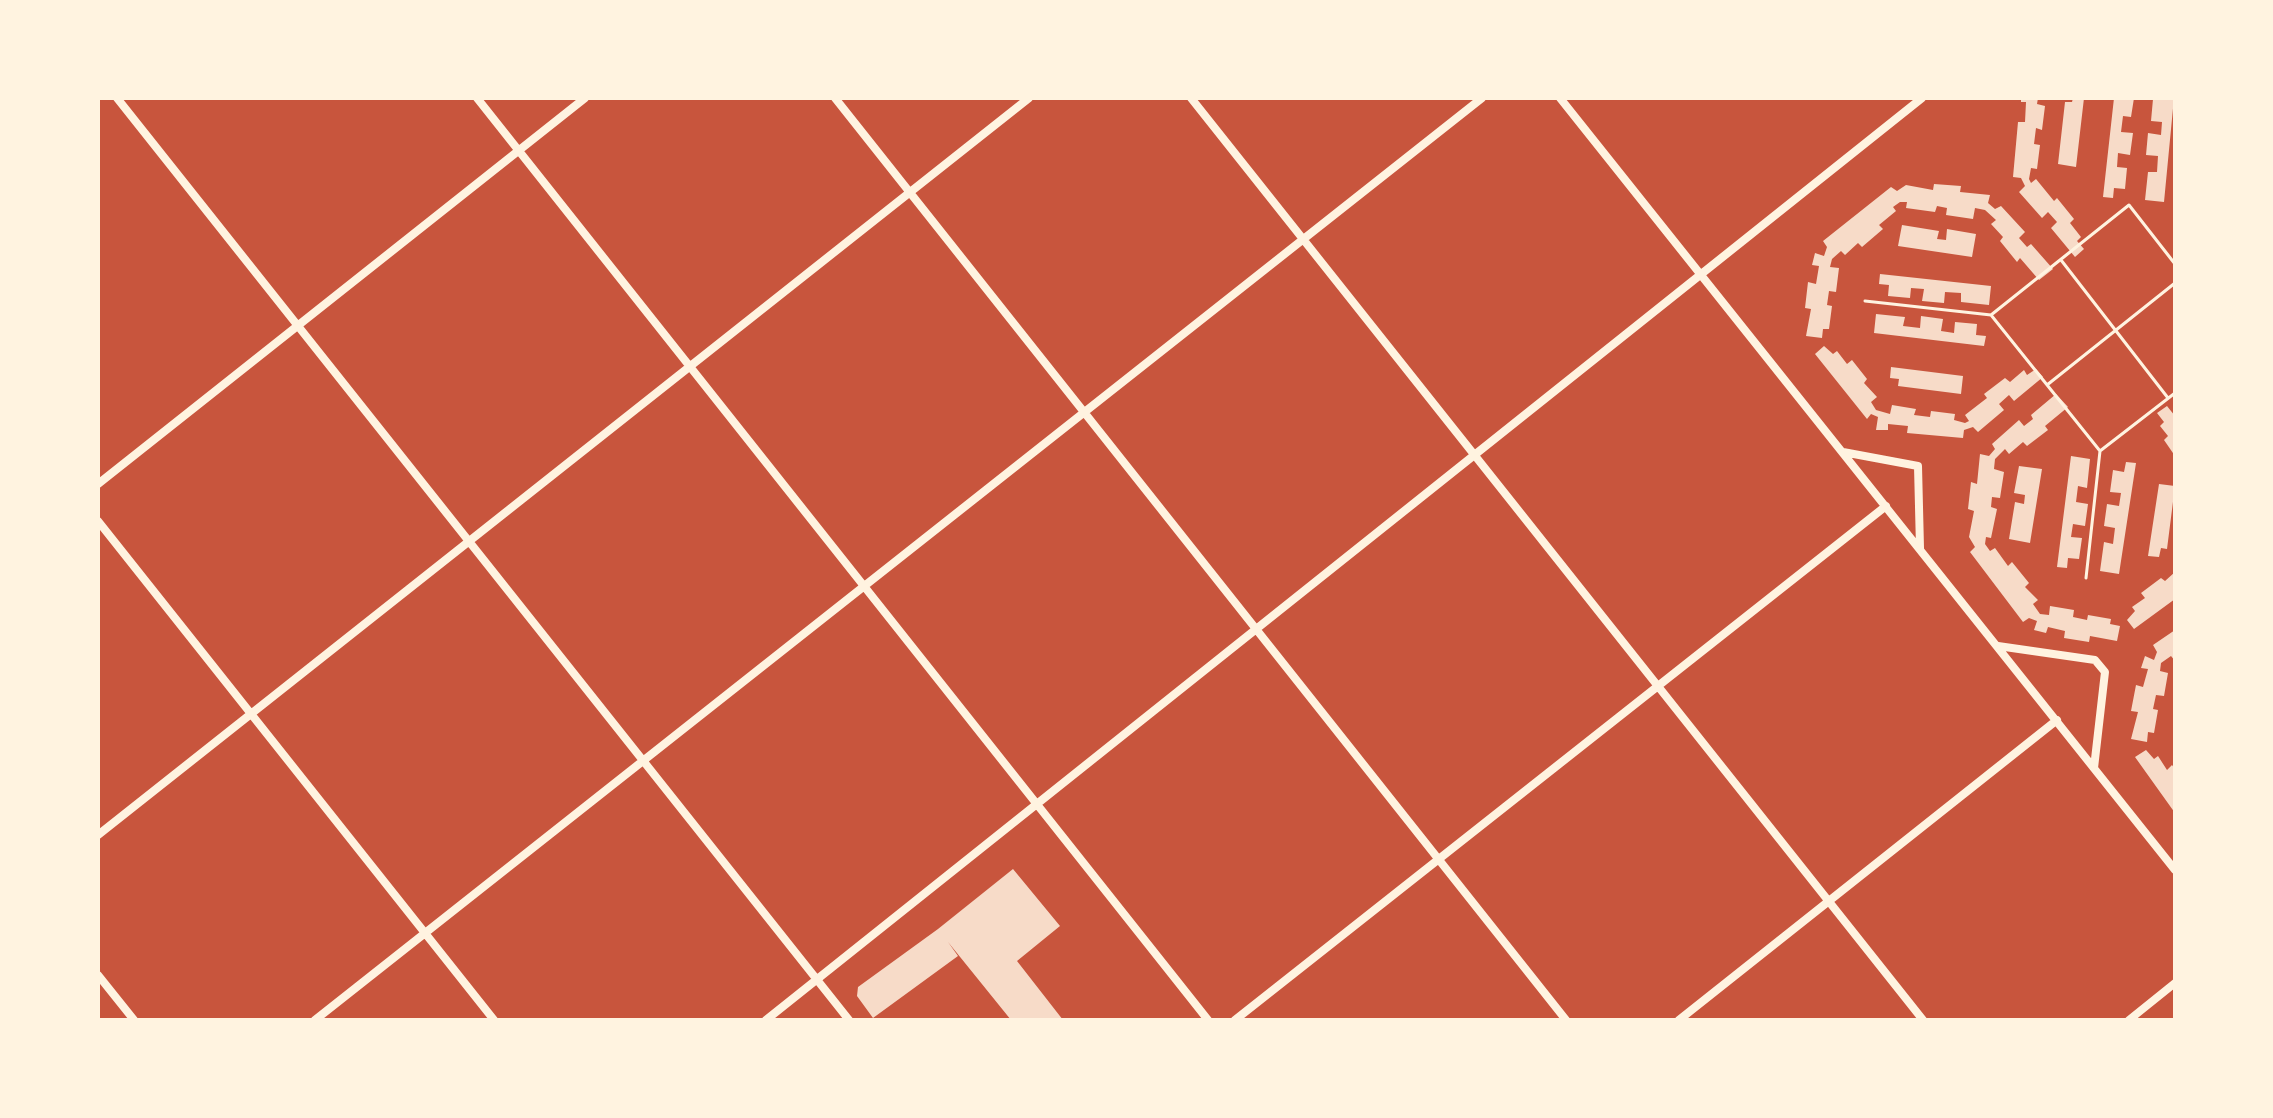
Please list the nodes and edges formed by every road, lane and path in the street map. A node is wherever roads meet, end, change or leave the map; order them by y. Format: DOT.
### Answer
graph roads {
  1 [pos="117,98"];
  2 [pos="477,98"];
  3 [pos="585,98"];
  4 [pos="835,98"];
  5 [pos="1029,98"];
  6 [pos="1191,98"];
  7 [pos="1482,98"];
  8 [pos="1560,98"];
  9 [pos="1922,98"];
  10 [pos="519,151"];
  11 [pos="910,192"];
  12 [pos="1303,239"];
  13 [pos="2061,260"];
  14 [pos="2175,264"];
  15 [pos="1701,274"];
  16 [pos="2175,283"];
  17 [pos="1865,301"];
  18 [pos="1991,315"];
  19 [pos="298,325"];
  20 [pos="2115,330"];
  21 [pos="690,367"];
  22 [pos="2047,385"];
  23 [pos="2175,393"];
  24 [pos="2168,398"];
  25 [pos="1084,412"];
  26 [pos="2100,451"];
  27 [pos="1843,452"];
  28 [pos="1474,455"];
  29 [pos="98,484"];
  30 [pos="1886,506"];
  31 [pos="98,521"];
  32 [pos="469,541"];
  33 [pos="1920,548"];
  34 [pos="2086,578"];
  35 [pos="864,587"];
  36 [pos="1256,629"];
  37 [pos="1998,646"];
  38 [pos="1658,686"];
  39 [pos="251,714"];
  40 [pos="2057,720"];
  41 [pos="643,761"];
  42 [pos="2094,768"];
  43 [pos="1037,804"];
  44 [pos="98,835"];
  45 [pos="1439,859"];
  46 [pos="2175,870"];
  47 [pos="1829,901"];
  48 [pos="425,933"];
  49 [pos="98,975"];
  50 [pos="817,979"];
  51 [pos="2175,983"];
  52 [pos="134,1020"];
  53 [pos="315,1020"];
  54 [pos="494,1020"];
  55 [pos="766,1020"];
  56 [pos="849,1020"];
  57 [pos="1208,1020"];
  58 [pos="1235,1020"];
  59 [pos="1566,1020"];
  60 [pos="1679,1020"];
  61 [pos="1923,1020"];
  62 [pos="2129,1020"];
  1 -- 19 [label="street"];
  2 -- 10 [label="street"];
  3 -- 10 [label="street"];
  4 -- 11 [label="street"];
  5 -- 11 [label="street"];
  6 -- 12 [label="street"];
  7 -- 12 [label="street"];
  8 -- 15 [label="street"];
  9 -- 15 [label="street"];
  10 -- 19 [label="street"];
  10 -- 21 [label="street"];
  11 -- 21 [label="street"];
  11 -- 25 [label="street"];
  12 -- 25 [label="street"];
  12 -- 28 [label="street"];
  13 -- 14 [label="path"];
  13 -- 18 [label="path"];
  13 -- 20 [label="path"];
  15 -- 27 [label="street"];
  15 -- 28 [label="street"];
  16 -- 20 [label="path"];
  17 -- 18 [label="path"];
  18 -- 22 [label="path"];
  19 -- 29 [label="street"];
  19 -- 32 [label="street"];
  20 -- 22 [label="path"];
  20 -- 24 [label="path"];
  21 -- 32 [label="street"];
  21 -- 35 [label="street"];
  22 -- 26 [label="path"];
  23 -- 24 [label="path"];
  24 -- 26 [label="path"];
  25 -- 35 [label="street"];
  25 -- 36 [label="street"];
  26 -- 34 [label="path"];
  27 -- 30 [label="street"];
  27 -- 33 [label="street"];
  28 -- 36 [label="street"];
  28 -- 38 [label="street"];
  30 -- 33 [label="street"];
  30 -- 38 [label="street"];
  31 -- 39 [label="street"];
  32 -- 39 [label="street"];
  32 -- 41 [label="street"];
  33 -- 37 [label="street"];
  35 -- 41 [label="street"];
  35 -- 43 [label="street"];
  36 -- 43 [label="street"];
  36 -- 45 [label="street"];
  37 -- 40 [label="street"];
  37 -- 42 [label="street"];
  38 -- 45 [label="street"];
  38 -- 47 [label="street"];
  39 -- 44 [label="street"];
  39 -- 48 [label="street"];
  40 -- 42 [label="street"];
  40 -- 47 [label="street"];
  41 -- 48 [label="street"];
  41 -- 50 [label="street"];
  42 -- 46 [label="street"];
  43 -- 50 [label="street"];
  43 -- 57 [label="street"];
  45 -- 58 [label="street"];
  45 -- 59 [label="street"];
  47 -- 60 [label="street"];
  47 -- 61 [label="street"];
  48 -- 53 [label="street"];
  48 -- 54 [label="street"];
  49 -- 52 [label="street"];
  50 -- 55 [label="street"];
  50 -- 56 [label="street"];
  51 -- 62 [label="street"];
}
